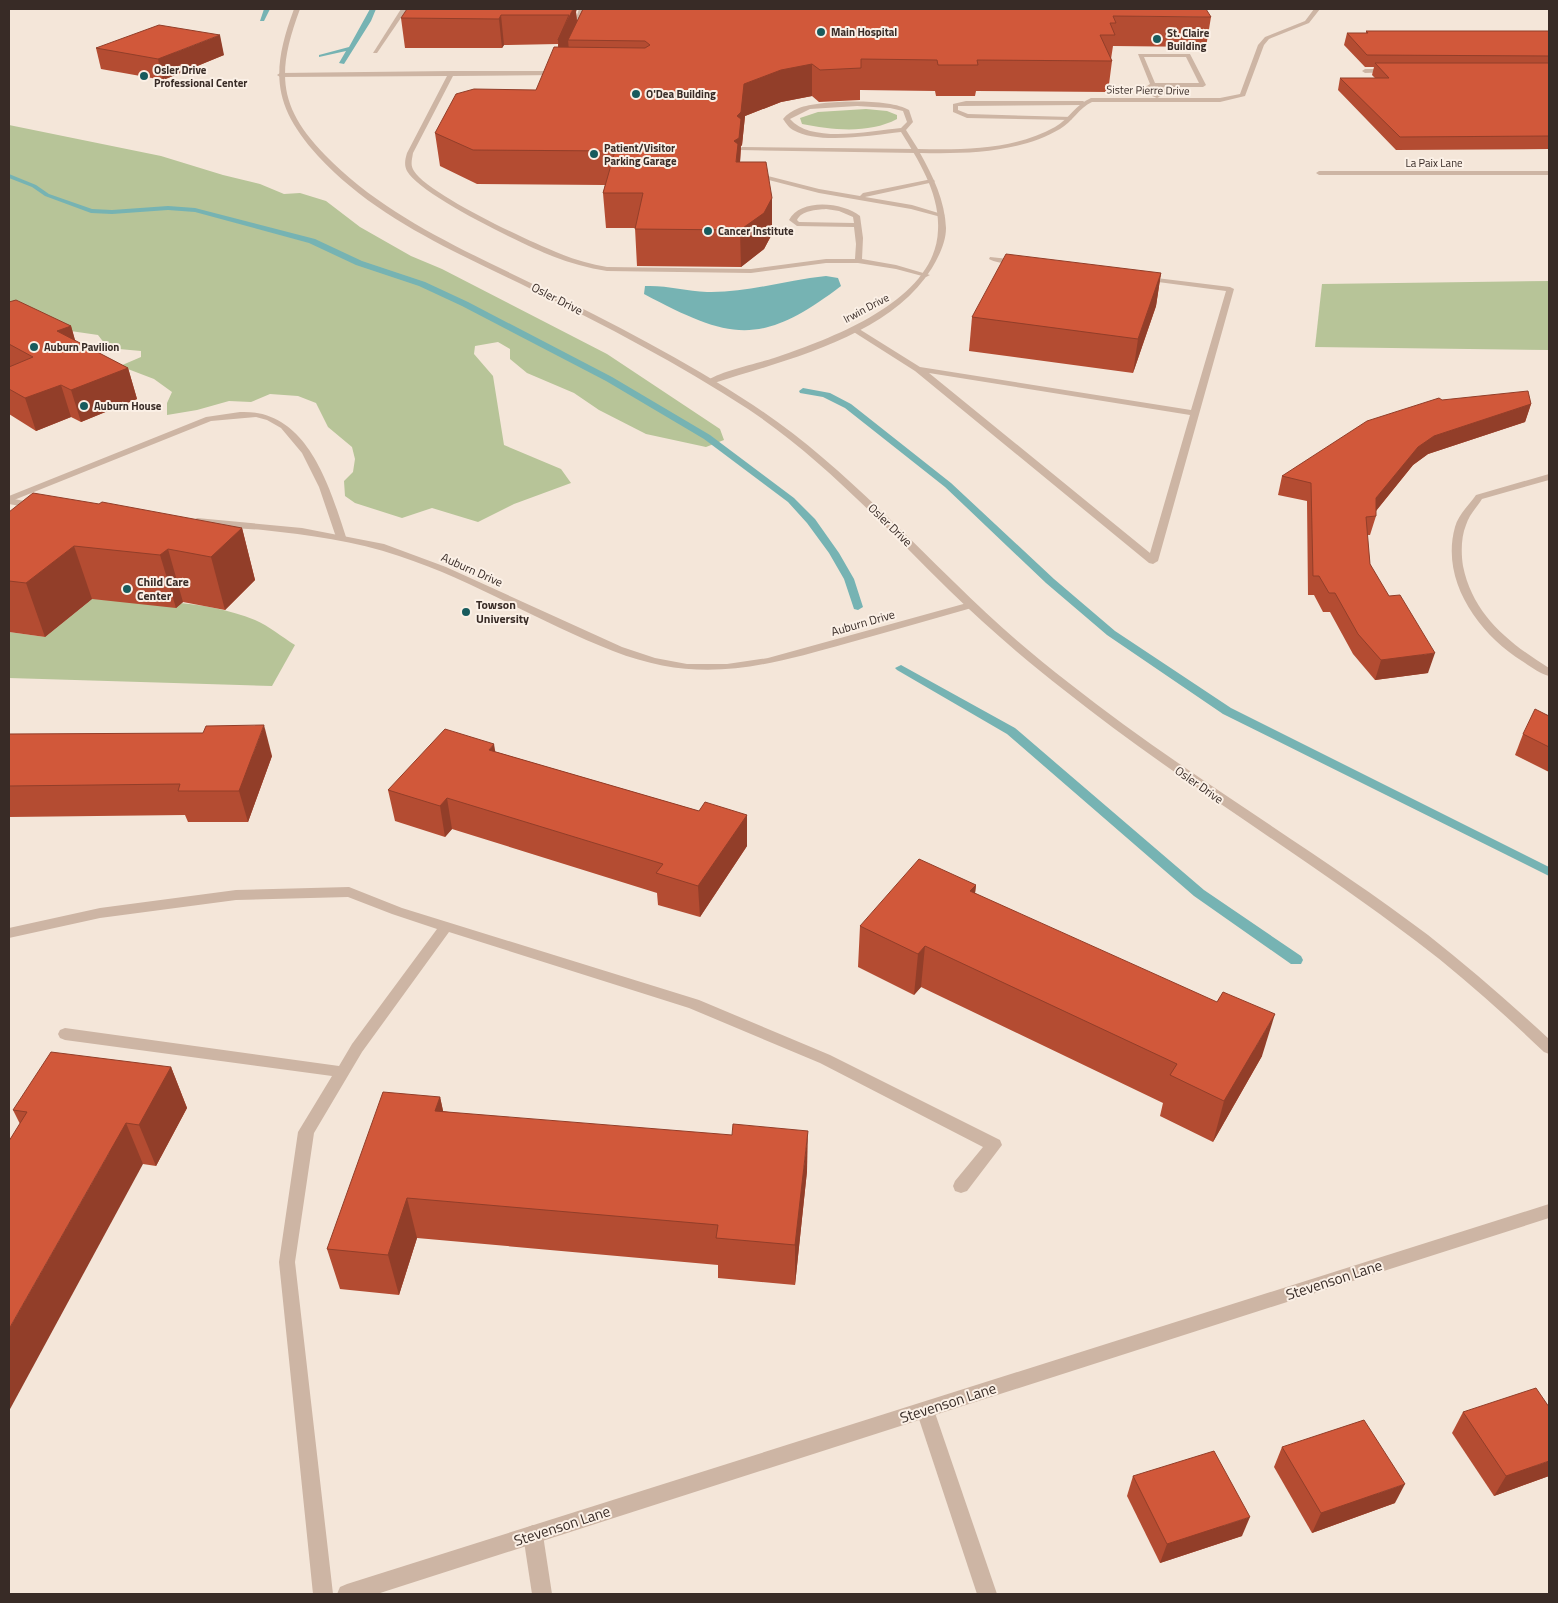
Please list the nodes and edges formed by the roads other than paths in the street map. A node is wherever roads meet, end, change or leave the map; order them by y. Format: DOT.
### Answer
graph roads {
  1 [pos="297,9"];
  2 [pos="404,9"];
  3 [pos="582,9"];
  4 [pos="1316,9"];
  5 [pos="569,17"];
  6 [pos="579,18"];
  7 [pos="580,40"];
  8 [pos="375,52"];
  9 [pos="1365,71"];
  10 [pos="1394,71"];
  11 [pos="450,73"];
  12 [pos="565,73"];
  13 [pos="280,75"];
  14 [pos="1154,85"];
  15 [pos="1158,98"];
  16 [pos="1083,103"];
  17 [pos="1070,118"];
  18 [pos="903,130"];
  19 [pos="742,149"];
  20 [pos="916,151"];
  21 [pos="1549,172"];
  22 [pos="745,174"];
  23 [pos="1318,174"];
  24 [pos="932,181"];
  25 [pos="856,196"];
  26 [pos="941,215"];
  27 [pos="858,225"];
  28 [pos="994,259"];
  29 [pos="858,261"];
  30 [pos="1033,264"];
  31 [pos="926,274"];
  32 [pos="1132,276"];
  33 [pos="853,329"];
  34 [pos="918,369"];
  35 [pos="711,381"];
  36 [pos="1195,413"];
  37 [pos="1549,476"];
  38 [pos="9,500"];
  39 [pos="47,508"];
  40 [pos="183,520"];
  41 [pos="341,537"];
  42 [pos="971,605"];
  43 [pos="1549,673"];
  44 [pos="446,927"];
  45 [pos="9,933"];
  46 [pos="65,1034"];
  47 [pos="1549,1048"];
  48 [pos="343,1072"];
  49 [pos="961,1186"];
  50 [pos="1549,1211"];
  51 [pos="924,1410"];
  52 [pos="533,1535"];
  53 [pos="323,1594"];
  54 [pos="347,1594"];
  55 [pos="542,1594"];
  56 [pos="987,1594"];
  1 -- 13 [label="street, Osler Drive"];
  2 -- 8 [label="street"];
  3 -- 6 [label="street"];
  4 -- 15 [label="street, Sister Pierre Drive"];
  5 -- 6 [label="street"];
  6 -- 7 [label="street"];
  9 -- 10 [label="street"];
  11 -- 12 [label="street"];
  11 -- 13 [label="street"];
  11 -- 29 [label="street"];
  13 -- 35 [label="street, Osler Drive"];
  14 -- 14 [label="street"];
  14 -- 15 [label="street"];
  15 -- 16 [label="street, Sister Pierre Drive"];
  16 -- 17 [label="street"];
  16 -- 17 [label="street, Sister Pierre Drive"];
  17 -- 20 [label="street"];
  18 -- 18 [label="street"];
  18 -- 20 [label="street, Irwin Drive"];
  19 -- 20 [label="street"];
  20 -- 24 [label="street, Irwin Drive"];
  21 -- 23 [label="street, La Paix Lane"];
  22 -- 25 [label="street"];
  24 -- 25 [label="street"];
  24 -- 26 [label="street, Irwin Drive"];
  25 -- 26 [label="street"];
  26 -- 31 [label="street, Irwin Drive"];
  27 -- 27 [label="street"];
  27 -- 29 [label="street"];
  28 -- 30 [label="street"];
  29 -- 31 [label="street"];
  31 -- 33 [label="street, Irwin Drive"];
  32 -- 36 [label="street"];
  33 -- 34 [label="street"];
  33 -- 35 [label="street, Irwin Drive"];
  34 -- 36 [label="street"];
  34 -- 36 [label="street"];
  35 -- 42 [label="street, Osler Drive"];
  37 -- 43 [label="street"];
  38 -- 39 [label="street"];
  38 -- 41 [label="street"];
  40 -- 41 [label="street, Auburn Drive"];
  41 -- 42 [label="street, Auburn Drive"];
  42 -- 47 [label="street, Osler Drive"];
  44 -- 45 [label="street"];
  44 -- 48 [label="street"];
  44 -- 49 [label="street"];
  46 -- 48 [label="street"];
  48 -- 53 [label="street"];
  50 -- 51 [label="street, Stevenson Lane"];
  51 -- 52 [label="street, Stevenson Lane"];
  51 -- 56 [label="street"];
  52 -- 54 [label="street, Stevenson Lane"];
  52 -- 55 [label="street"];
}
